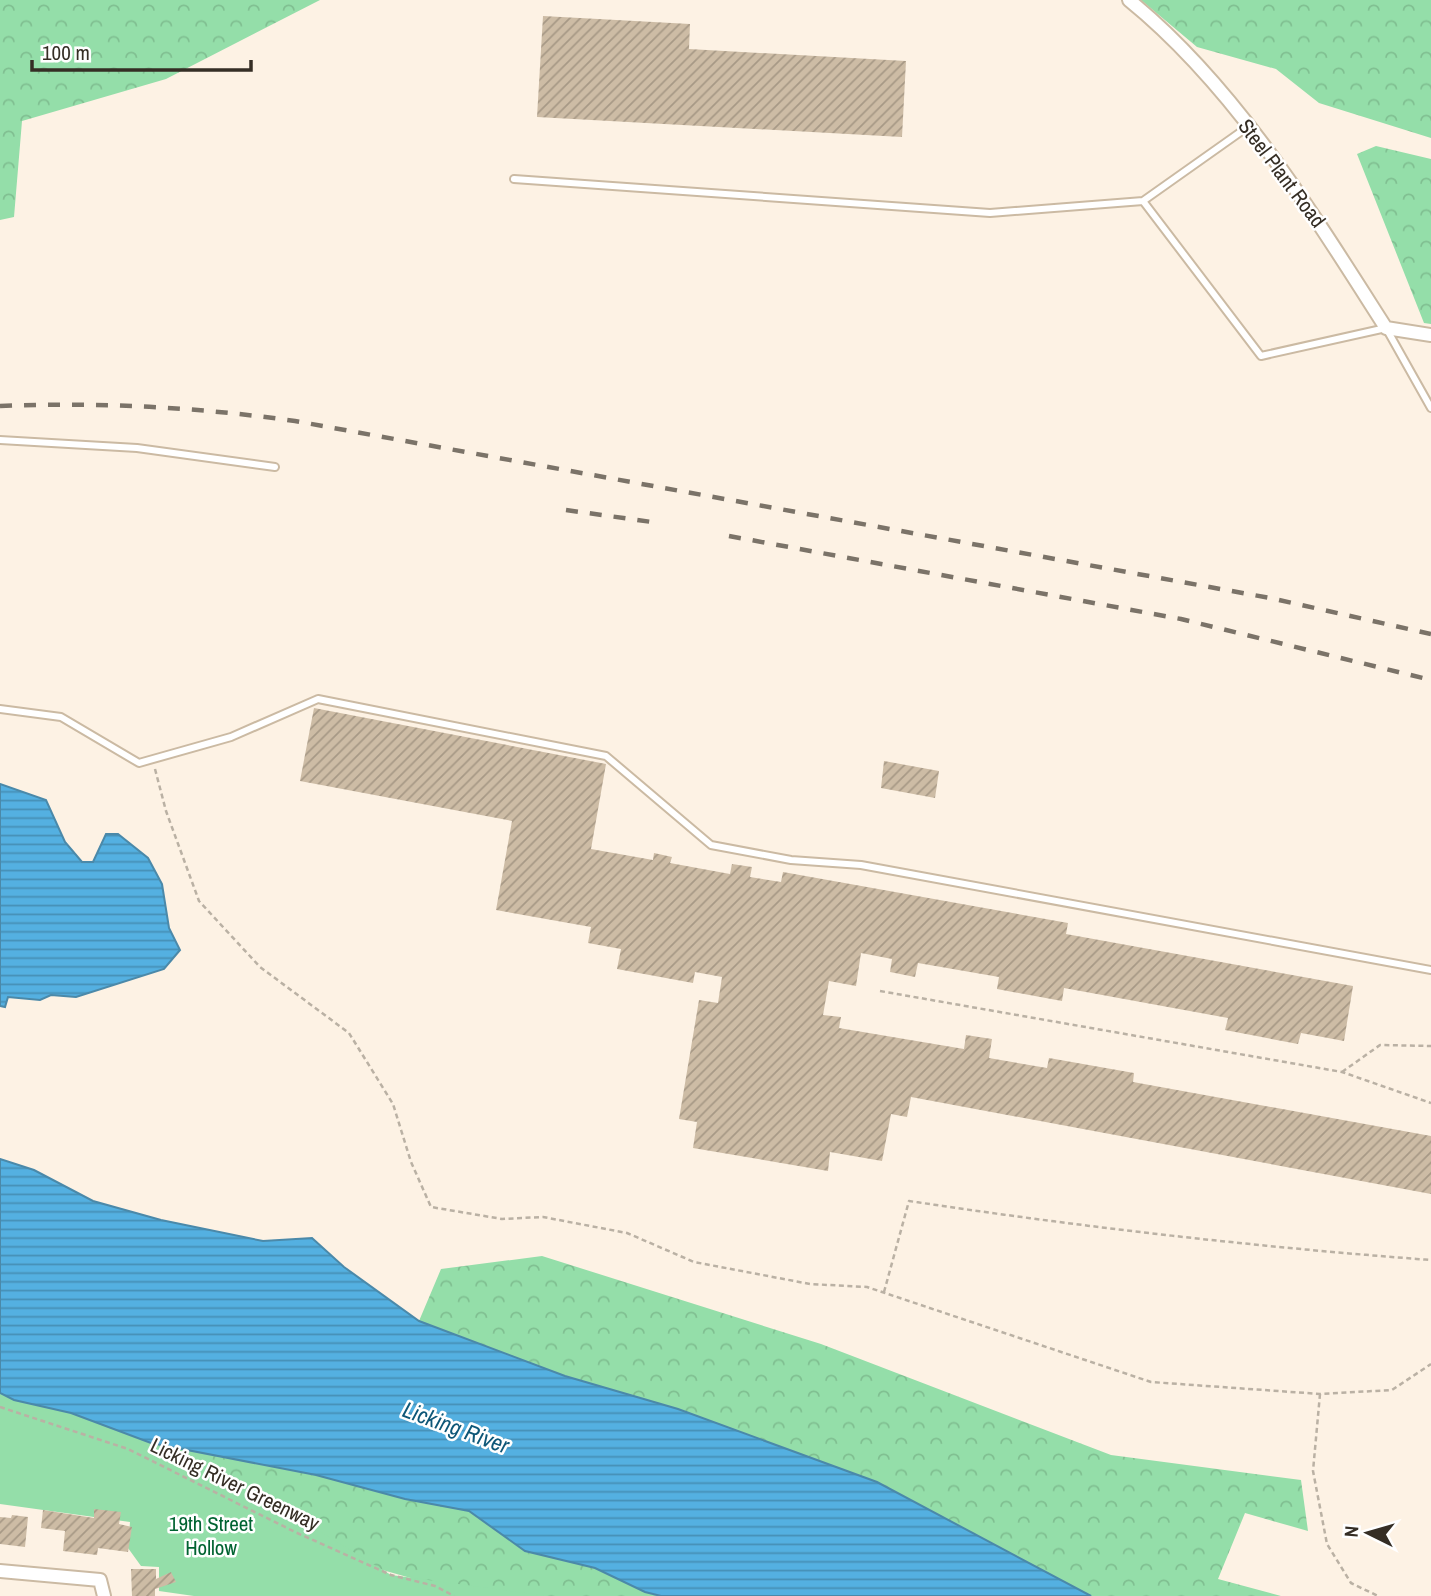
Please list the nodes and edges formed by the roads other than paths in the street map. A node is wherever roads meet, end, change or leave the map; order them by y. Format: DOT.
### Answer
graph roads {
  1 [pos="1129,0"];
  2 [pos="1249,126"];
  3 [pos="514,179"];
  4 [pos="1143,201"];
  5 [pos="1386,328"];
  6 [pos="1431,335"];
  7 [pos="1431,408"];
  8 [pos="0,440"];
  9 [pos="275,467"];
  10 [pos="0,709"];
  11 [pos="1431,970"];
  12 [pos="0,1571"];
  13 [pos="104,1596"];
  1 -- 2 [label="street, Steel Plant Road"];
  2 -- 4 [label="lane"];
  2 -- 5 [label="street, Steel Plant Road"];
  3 -- 4 [label="lane"];
  4 -- 5 [label="lane"];
  5 -- 6 [label="street"];
  5 -- 7 [label="lane"];
  8 -- 9 [label="lane"];
  10 -- 11 [label="lane"];
  12 -- 13 [label="street"];
}
